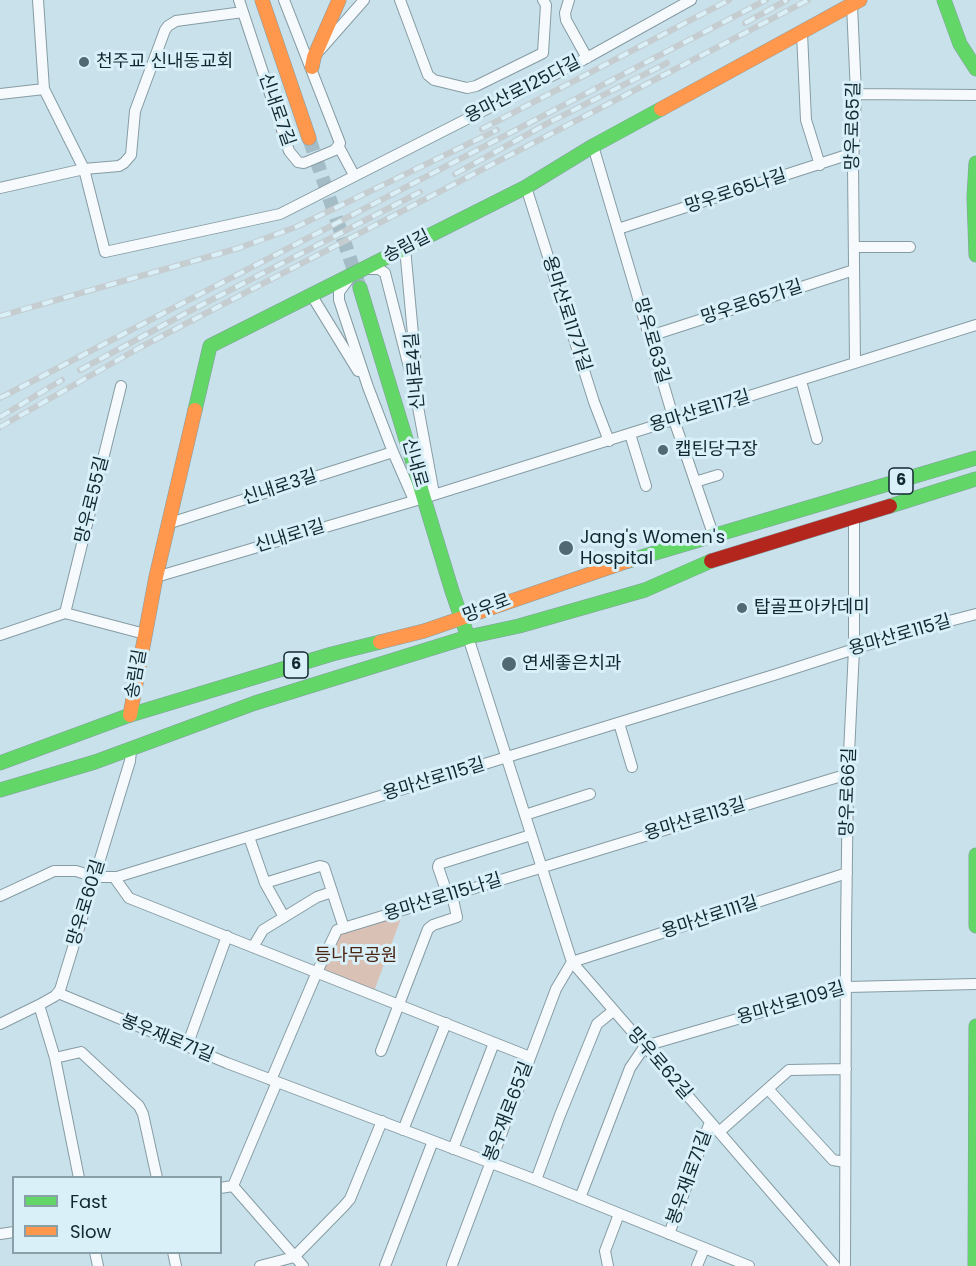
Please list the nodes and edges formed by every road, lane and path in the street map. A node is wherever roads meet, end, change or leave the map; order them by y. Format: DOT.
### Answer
graph roads {
  1 [pos="38,0"];
  2 [pos="239,0"];
  3 [pos="262,0"];
  4 [pos="284,0"];
  5 [pos="339,0"];
  6 [pos="364,0"];
  7 [pos="400,0"];
  8 [pos="543,0"];
  9 [pos="569,0"];
  10 [pos="691,0"];
  11 [pos="944,0"];
  12 [pos="856,3"];
  13 [pos="243,12"];
  14 [pos="802,33"];
  15 [pos="587,58"];
  16 [pos="313,62"];
  17 [pos="976,69"];
  18 [pos="44,88"];
  19 [pos="0,94"];
  20 [pos="856,94"];
  21 [pos="976,95"];
  22 [pos="309,138"];
  23 [pos="593,146"];
  24 [pos="339,147"];
  25 [pos="854,153"];
  26 [pos="976,162"];
  27 [pos="820,165"];
  28 [pos="84,168"];
  29 [pos="354,175"];
  30 [pos="526,187"];
  31 [pos="0,188"];
  32 [pos="618,229"];
  33 [pos="855,247"];
  34 [pos="910,247"];
  35 [pos="405,248"];
  36 [pos="976,255"];
  37 [pos="854,270"];
  38 [pos="357,273"];
  39 [pos="360,288"];
  40 [pos="312,296"];
  41 [pos="976,325"];
  42 [pos="650,336"];
  43 [pos="855,363"];
  44 [pos="801,381"];
  45 [pos="121,386"];
  46 [pos="368,387"];
  47 [pos="416,396"];
  48 [pos="674,420"];
  49 [pos="630,434"];
  50 [pos="817,439"];
  51 [pos="609,441"];
  52 [pos="393,452"];
  53 [pos="976,458"];
  54 [pos="718,475"];
  55 [pos="976,479"];
  56 [pos="695,482"];
  57 [pos="646,486"];
  58 [pos="424,497"];
  59 [pos="854,516"];
  60 [pos="167,524"];
  61 [pos="713,534"];
  62 [pos="156,577"];
  63 [pos="65,613"];
  64 [pos="976,614"];
  65 [pos="462,619"];
  66 [pos="145,634"];
  67 [pos="0,635"];
  68 [pos="468,637"];
  69 [pos="854,649"];
  70 [pos="130,715"];
  71 [pos="619,723"];
  72 [pos="131,750"];
  73 [pos="507,757"];
  74 [pos="0,763"];
  75 [pos="632,767"];
  76 [pos="848,774"];
  77 [pos="0,790"];
  78 [pos="590,794"];
  79 [pos="525,815"];
  80 [pos="531,835"];
  81 [pos="249,837"];
  82 [pos="976,855"];
  83 [pos="541,867"];
  84 [pos="847,873"];
  85 [pos="95,877"];
  86 [pos="114,877"];
  87 [pos="265,883"];
  88 [pos="332,892"];
  89 [pos="450,895"];
  90 [pos="0,896"];
  91 [pos="284,917"];
  92 [pos="976,926"];
  93 [pos="344,928"];
  94 [pos="228,936"];
  95 [pos="253,947"];
  96 [pos="572,963"];
  97 [pos="317,972"];
  98 [pos="976,984"];
  99 [pos="847,987"];
  100 [pos="58,993"];
  101 [pos="398,1004"];
  102 [pos="39,1005"];
  103 [pos="613,1011"];
  104 [pos="446,1023"];
  105 [pos="0,1024"];
  106 [pos="976,1026"];
  107 [pos="495,1043"];
  108 [pos="187,1046"];
  109 [pos="645,1046"];
  110 [pos="381,1051"];
  111 [pos="530,1057"];
  112 [pos="55,1058"];
  113 [pos="846,1069"];
  114 [pos="274,1081"];
  115 [pos="768,1089"];
  116 [pos="382,1121"];
  117 [pos="710,1122"];
  118 [pos="403,1130"];
  119 [pos="719,1132"];
  120 [pos="433,1141"];
  121 [pos="453,1149"];
  122 [pos="489,1162"];
  123 [pos="845,1162"];
  124 [pos="79,1176"];
  125 [pos="157,1176"];
  126 [pos="536,1180"];
  127 [pos="233,1186"];
  128 [pos="222,1188"];
  129 [pos="580,1198"];
  130 [pos="619,1214"];
  131 [pos="976,1223"];
  132 [pos="669,1234"];
  133 [pos="704,1249"];
  134 [pos="294,1257"];
  135 [pos="260,1266"];
  136 [pos="303,1266"];
  137 [pos="385,1266"];
  138 [pos="451,1266"];
  139 [pos="608,1266"];
  140 [pos="698,1266"];
  141 [pos="749,1266"];
  142 [pos="835,1266"];
  143 [pos="845,1266"];
  144 [pos="975,1266"];
  1 -- 18 [label="street"];
  2 -- 13 [label="street, 신내로7길"];
  3 -- 22 [label="main road"];
  4 -- 16 [label="street"];
  5 -- 16 [label="main road"];
  6 -- 16 [label="street"];
  7 -- 8 [label="street"];
  9 -- 15 [label="street"];
  10 -- 15 [label="street, 용마산로125다길"];
  11 -- 17 [label="main road"];
  12 -- 14 [label="main road, 송림길"];
  12 -- 20 [label="street, 망우로65길"];
  13 -- 24 [label="street, 신내로7길"];
  13 -- 28 [label="street"];
  14 -- 23 [label="main road, 송림길"];
  14 -- 27 [label="street"];
  15 -- 29 [label="street, 용마산로125다길"];
  16 -- 24 [label="street"];
  18 -- 19 [label="street"];
  18 -- 28 [label="street"];
  20 -- 21 [label="street"];
  20 -- 25 [label="street, 망우로65길"];
  23 -- 30 [label="main road, 송림길"];
  23 -- 32 [label="street, 망우로63길"];
  24 -- 29 [label="street"];
  25 -- 27 [label="street, 망우로65나길"];
  25 -- 33 [label="street, 망우로65길"];
  26 -- 36 [label="main road"];
  27 -- 32 [label="street, 망우로65나길"];
  28 -- 29 [label="street, 용마산로125다길"];
  28 -- 31 [label="street"];
  30 -- 35 [label="main road, 송림길"];
  30 -- 51 [label="street, 용마산로117가길"];
  32 -- 42 [label="street, 망우로63길"];
  33 -- 34 [label="street"];
  33 -- 37 [label="street, 망우로65길"];
  35 -- 38 [label="main road, 송림길"];
  35 -- 47 [label="street, 신내로4길"];
  37 -- 42 [label="street, 망우로65가길"];
  37 -- 43 [label="street, 망우로65길"];
  38 -- 40 [label="main road, 송림길"];
  38 -- 46 [label="street"];
  38 -- 47 [label="street"];
  39 -- 58 [label="main road, 신내로"];
  40 -- 46 [label="street"];
  40 -- 60 [label="main road, 송림길"];
  41 -- 43 [label="street, 용마산로117길"];
  42 -- 48 [label="street, 망우로63길"];
  43 -- 44 [label="street, 용마산로117길"];
  44 -- 48 [label="street, 용마산로117길"];
  44 -- 50 [label="street"];
  45 -- 63 [label="street, 망우로55길"];
  46 -- 52 [label="street"];
  47 -- 58 [label="street, 신내로4길"];
  48 -- 49 [label="street, 용마산로117길"];
  48 -- 56 [label="street, 망우로63길"];
  49 -- 51 [label="street, 용마산로117길"];
  49 -- 57 [label="street"];
  51 -- 58 [label="street, 용마산로117길"];
  52 -- 58 [label="street"];
  52 -- 60 [label="street, 신내로3길"];
  53 -- 61 [label="main road, 망우로 / 6"];
  54 -- 56 [label="street"];
  55 -- 59 [label="main road, 망우로 / 6"];
  56 -- 61 [label="street, 망우로63길"];
  58 -- 62 [label="street, 신내로1길"];
  58 -- 65 [label="main road, 신내로"];
  59 -- 68 [label="main road, 망우로 / 6"];
  59 -- 69 [label="street, 망우로66길"];
  60 -- 62 [label="main road, 송림길"];
  61 -- 65 [label="main road, 망우로 / 6"];
  62 -- 66 [label="main road, 송림길"];
  63 -- 66 [label="street, 송림길"];
  63 -- 67 [label="street"];
  64 -- 69 [label="street, 용마산로115길"];
  65 -- 68 [label="main road, 신내로"];
  65 -- 70 [label="main road, 망우로 / 6"];
  66 -- 70 [label="main road, 송림길"];
  68 -- 72 [label="main road, 망우로 / 6"];
  68 -- 73 [label="street, 망우로62길"];
  69 -- 71 [label="street, 용마산로115길"];
  69 -- 76 [label="street, 망우로66길"];
  70 -- 74 [label="main road, 망우로 / 6"];
  71 -- 73 [label="street, 용마산로115길"];
  71 -- 75 [label="street"];
  72 -- 77 [label="main road"];
  72 -- 85 [label="street, 망우로60길"];
  73 -- 79 [label="street, 망우로62길"];
  73 -- 81 [label="street, 용마산로115길"];
  76 -- 83 [label="street, 용마산로113길"];
  76 -- 84 [label="street, 망우로66길"];
  78 -- 79 [label="street"];
  79 -- 80 [label="street, 망우로62길"];
  80 -- 83 [label="street, 망우로62길"];
  80 -- 89 [label="street"];
  81 -- 86 [label="street, 용마산로115길"];
  81 -- 87 [label="street"];
  82 -- 92 [label="main road"];
  83 -- 89 [label="street, 용마산로115나길"];
  83 -- 96 [label="street, 망우로62길"];
  84 -- 96 [label="street, 용마산로111길"];
  84 -- 99 [label="street, 망우로66길"];
  85 -- 86 [label="street, 용마산로115길"];
  85 -- 90 [label="street, 용마산로115길"];
  85 -- 100 [label="street, 망우로60길"];
  86 -- 94 [label="street"];
  87 -- 88 [label="street"];
  87 -- 91 [label="street"];
  88 -- 91 [label="street"];
  88 -- 93 [label="street"];
  89 -- 93 [label="street, 용마산로115나길"];
  89 -- 101 [label="street"];
  91 -- 95 [label="street"];
  93 -- 97 [label="street"];
  94 -- 95 [label="street"];
  94 -- 108 [label="street"];
  95 -- 97 [label="street"];
  96 -- 103 [label="street, 망우로62길"];
  96 -- 111 [label="street, 봉우재로65길"];
  97 -- 101 [label="street"];
  97 -- 114 [label="street"];
  98 -- 99 [label="street, 용마산로109길"];
  99 -- 109 [label="street, 용마산로109길"];
  99 -- 113 [label="street, 망우로66길"];
  100 -- 102 [label="street"];
  100 -- 108 [label="street, 봉우재로71길"];
  101 -- 104 [label="street"];
  101 -- 110 [label="street"];
  102 -- 105 [label="street"];
  102 -- 112 [label="street"];
  103 -- 109 [label="street, 망우로62길"];
  103 -- 126 [label="street"];
  104 -- 107 [label="street"];
  104 -- 118 [label="street"];
  106 -- 131 [label="main road"];
  107 -- 111 [label="street"];
  107 -- 121 [label="street"];
  108 -- 114 [label="street, 봉우재로71길"];
  109 -- 117 [label="street, 망우로62길"];
  109 -- 129 [label="street"];
  111 -- 122 [label="street, 봉우재로65길"];
  112 -- 124 [label="street"];
  112 -- 125 [label="street"];
  113 -- 115 [label="street"];
  113 -- 123 [label="street, 망우로66길"];
  114 -- 116 [label="street, 봉우재로71길"];
  114 -- 127 [label="street"];
  115 -- 119 [label="street"];
  115 -- 123 [label="street"];
  116 -- 118 [label="street, 봉우재로71길"];
  116 -- 134 [label="street"];
  117 -- 119 [label="street, 망우로62길"];
  117 -- 132 [label="street, 봉우재로71길"];
  118 -- 120 [label="street, 봉우재로71길"];
  119 -- 142 [label="street, 망우로62길"];
  120 -- 121 [label="street, 봉우재로71길"];
  120 -- 137 [label="street"];
  121 -- 122 [label="street, 봉우재로71길"];
  122 -- 126 [label="street, 봉우재로71길"];
  122 -- 138 [label="street, 봉우재로65길"];
  123 -- 143 [label="street, 망우로66길"];
  126 -- 129 [label="street, 봉우재로71길"];
  127 -- 128 [label="street"];
  127 -- 134 [label="street"];
  129 -- 130 [label="street, 봉우재로71길"];
  130 -- 132 [label="street, 봉우재로71길"];
  130 -- 139 [label="street"];
  131 -- 144 [label="main road"];
  132 -- 133 [label="street, 봉우재로71길"];
  133 -- 140 [label="street"];
  133 -- 141 [label="street, 봉우재로71길"];
  134 -- 135 [label="street"];
  134 -- 136 [label="street"];
}
